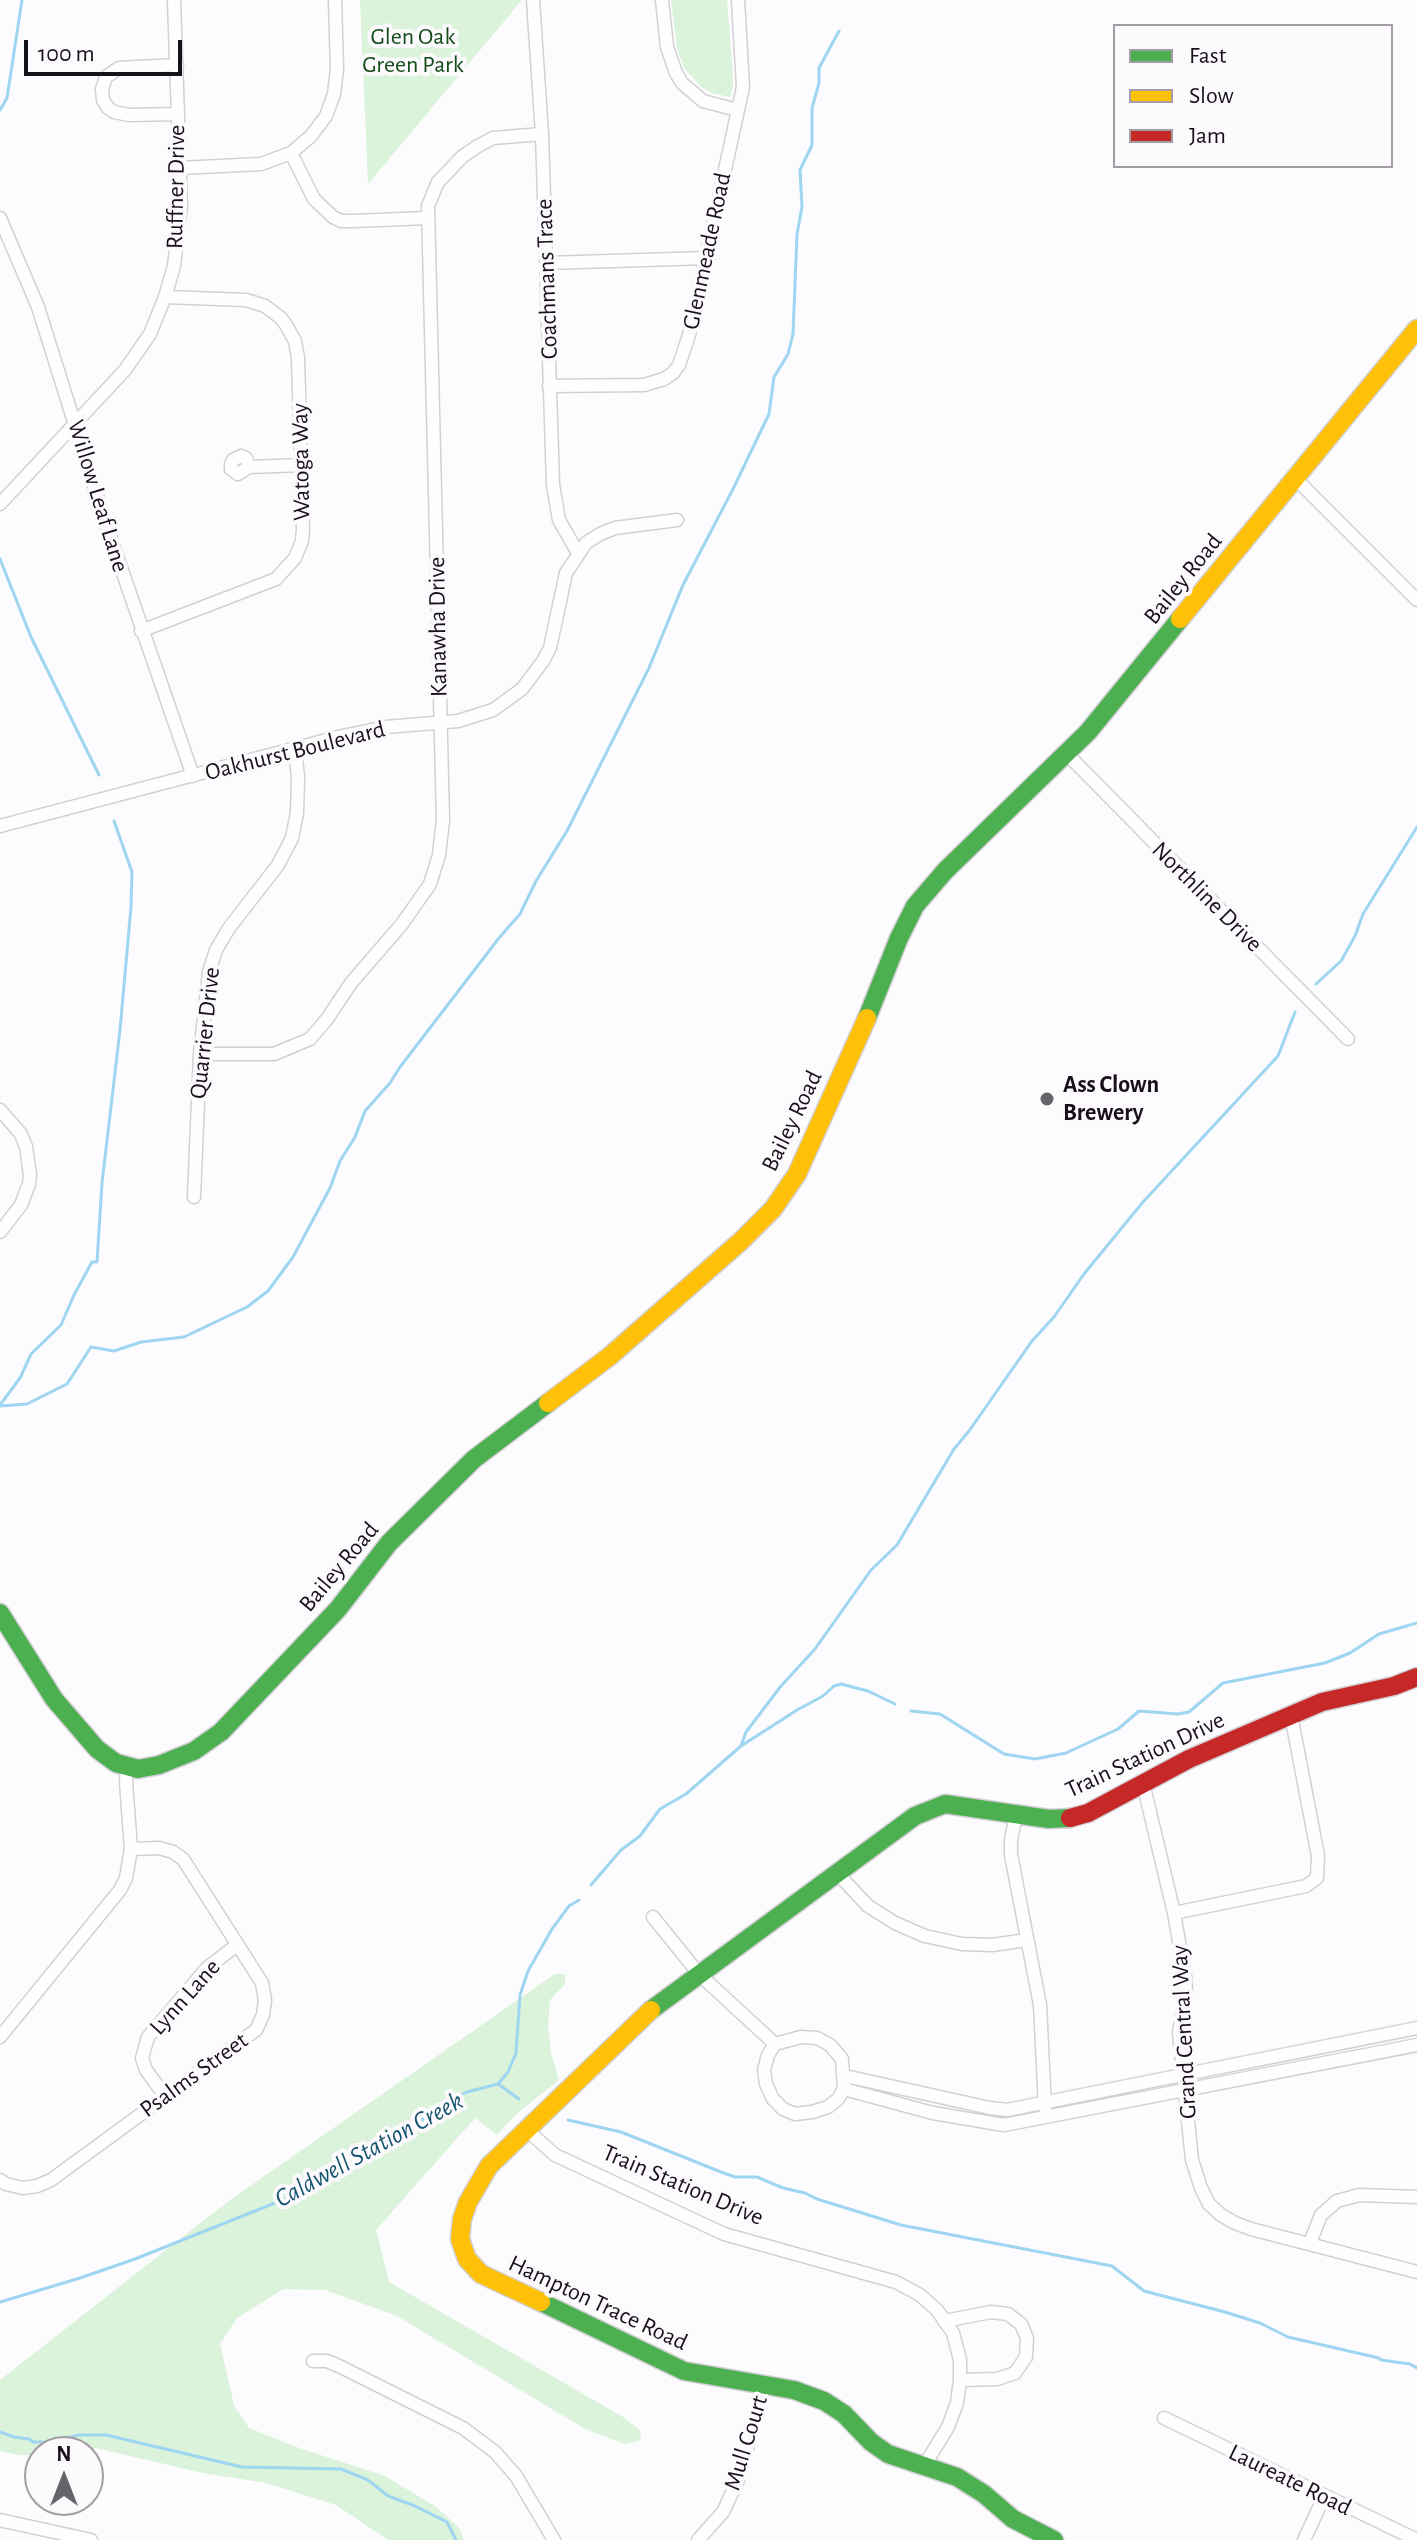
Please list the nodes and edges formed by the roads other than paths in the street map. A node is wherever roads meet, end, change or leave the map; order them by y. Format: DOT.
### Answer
graph roads {
  1 [pos="174,0"];
  2 [pos="335,0"];
  3 [pos="533,0"];
  4 [pos="662,0"];
  5 [pos="738,0"];
  6 [pos="177,65"];
  7 [pos="737,110"];
  8 [pos="177,114"];
  9 [pos="542,134"];
  10 [pos="291,153"];
  11 [pos="180,168"];
  12 [pos="0,218"];
  13 [pos="427,218"];
  14 [pos="706,258"];
  15 [pos="547,263"];
  16 [pos="165,297"];
  17 [pos="1417,329"];
  18 [pos="549,386"];
  19 [pos="75,422"];
  20 [pos="302,465"];
  21 [pos="249,467"];
  22 [pos="1296,479"];
  23 [pos="0,504"];
  24 [pos="677,520"];
  25 [pos="578,553"];
  26 [pos="1417,600"];
  27 [pos="141,631"];
  28 [pos="440,724"];
  29 [pos="295,749"];
  30 [pos="1067,754"];
  31 [pos="193,776"];
  32 [pos="0,826"];
  33 [pos="1348,1039"];
  34 [pos="200,1054"];
  35 [pos="0,1110"];
  36 [pos="194,1197"];
  37 [pos="0,1232"];
  38 [pos="0,1613"];
  39 [pos="1417,1677"];
  40 [pos="1291,1715"];
  41 [pos="127,1768"];
  42 [pos="1143,1783"];
  43 [pos="1016,1815"];
  44 [pos="131,1849"];
  45 [pos="837,1873"];
  46 [pos="1174,1913"];
  47 [pos="653,1917"];
  48 [pos="1027,1940"];
  49 [pos="237,1945"];
  50 [pos="699,1974"];
  51 [pos="1417,2028"];
  52 [pos="0,2037"];
  53 [pos="775,2044"];
  54 [pos="1417,2045"];
  55 [pos="1184,2074"];
  56 [pos="844,2082"];
  57 [pos="1186,2090"];
  58 [pos="165,2096"];
  59 [pos="1044,2101"];
  60 [pos="1045,2119"];
  61 [pos="527,2130"];
  62 [pos="0,2180"];
  63 [pos="1417,2197"];
  64 [pos="1310,2243"];
  65 [pos="1417,2272"];
  66 [pos="944,2321"];
  67 [pos="313,2361"];
  68 [pos="960,2380"];
  69 [pos="765,2384"];
  70 [pos="1164,2418"];
  71 [pos="924,2466"];
  72 [pos="1324,2497"];
  73 [pos="0,2520"];
  74 [pos="91,2540"];
  75 [pos="554,2540"];
  76 [pos="698,2540"];
  77 [pos="1054,2540"];
  78 [pos="1304,2540"];
  79 [pos="1417,2540"];
  1 -- 6 [label="street, Ruffner Drive"];
  2 -- 10 [label="street"];
  3 -- 9 [label="street, Coachmans Trace"];
  4 -- 7 [label="street"];
  5 -- 7 [label="street, Glenmeade Road"];
  6 -- 8 [label="street, Ruffner Drive"];
  6 -- 8 [label="street"];
  7 -- 14 [label="street, Glenmeade Road"];
  8 -- 11 [label="street, Ruffner Drive"];
  9 -- 13 [label="street, Kanawha Drive"];
  9 -- 15 [label="street, Coachmans Trace"];
  10 -- 11 [label="street"];
  10 -- 13 [label="street"];
  11 -- 16 [label="street, Ruffner Drive"];
  12 -- 19 [label="street, Willow Leaf Lane"];
  13 -- 28 [label="street, Kanawha Drive"];
  14 -- 15 [label="street"];
  14 -- 18 [label="street, Glenmeade Road"];
  15 -- 18 [label="street, Coachmans Trace"];
  16 -- 19 [label="street, Ruffner Drive"];
  16 -- 20 [label="street, Watoga Way"];
  17 -- 22 [label="street, Bailey Road"];
  18 -- 25 [label="street, Coachmans Trace"];
  19 -- 23 [label="street, Ruffner Drive"];
  19 -- 27 [label="street, Willow Leaf Lane"];
  20 -- 21 [label="street"];
  20 -- 27 [label="street, Watoga Way"];
  22 -- 26 [label="street"];
  22 -- 30 [label="street, Bailey Road"];
  24 -- 25 [label="street"];
  25 -- 28 [label="street, Oakhurst Boulevard"];
  27 -- 31 [label="street, Willow Leaf Lane"];
  28 -- 29 [label="street, Oakhurst Boulevard"];
  28 -- 34 [label="street, Kanawha Drive"];
  29 -- 31 [label="street, Oakhurst Boulevard"];
  29 -- 34 [label="street, Quarrier Drive"];
  30 -- 33 [label="street, Northline Drive"];
  30 -- 41 [label="street, Bailey Road"];
  31 -- 32 [label="street, Oakhurst Boulevard"];
  34 -- 36 [label="street, Quarrier Drive"];
  35 -- 37 [label="street"];
  38 -- 41 [label="street"];
  39 -- 40 [label="street, Train Station Drive"];
  40 -- 42 [label="street, Train Station Drive"];
  40 -- 46 [label="street"];
  41 -- 44 [label="street"];
  42 -- 43 [label="street, Train Station Drive"];
  42 -- 46 [label="street, Grand Central Way"];
  43 -- 45 [label="street, Train Station Drive"];
  43 -- 48 [label="street"];
  44 -- 49 [label="street, Psalms Street"];
  44 -- 52 [label="street"];
  45 -- 48 [label="street"];
  45 -- 50 [label="street, Train Station Drive"];
  46 -- 55 [label="street, Grand Central Way"];
  47 -- 50 [label="street"];
  48 -- 59 [label="street"];
  49 -- 58 [label="street, Lynn Lane"];
  49 -- 58 [label="street, Psalms Street"];
  50 -- 53 [label="street"];
  50 -- 61 [label="street, Hampton Trace Road"];
  51 -- 55 [label="street"];
  53 -- 56 [label="street"];
  53 -- 56 [label="street"];
  54 -- 57 [label="street"];
  55 -- 57 [label="street, Grand Central Way"];
  55 -- 59 [label="street"];
  56 -- 59 [label="street"];
  56 -- 60 [label="street"];
  57 -- 60 [label="street"];
  57 -- 64 [label="street, Grand Central Way"];
  58 -- 62 [label="street, Psalms Street"];
  59 -- 60 [label="street"];
  61 -- 66 [label="street, Train Station Drive"];
  61 -- 69 [label="street, Hampton Trace Road"];
  63 -- 64 [label="street"];
  64 -- 65 [label="street, Grand Central Way"];
  66 -- 68 [label="street, Train Station Drive"];
  66 -- 68 [label="street"];
  67 -- 75 [label="street"];
  68 -- 71 [label="street, Train Station Drive"];
  69 -- 71 [label="street, Hampton Trace Road"];
  69 -- 76 [label="street, Mull Court"];
  70 -- 72 [label="street, Laureate Road"];
  71 -- 77 [label="street, Hampton Trace Road"];
  72 -- 78 [label="street"];
  72 -- 79 [label="street, Laureate Road"];
  73 -- 74 [label="street"];
}
